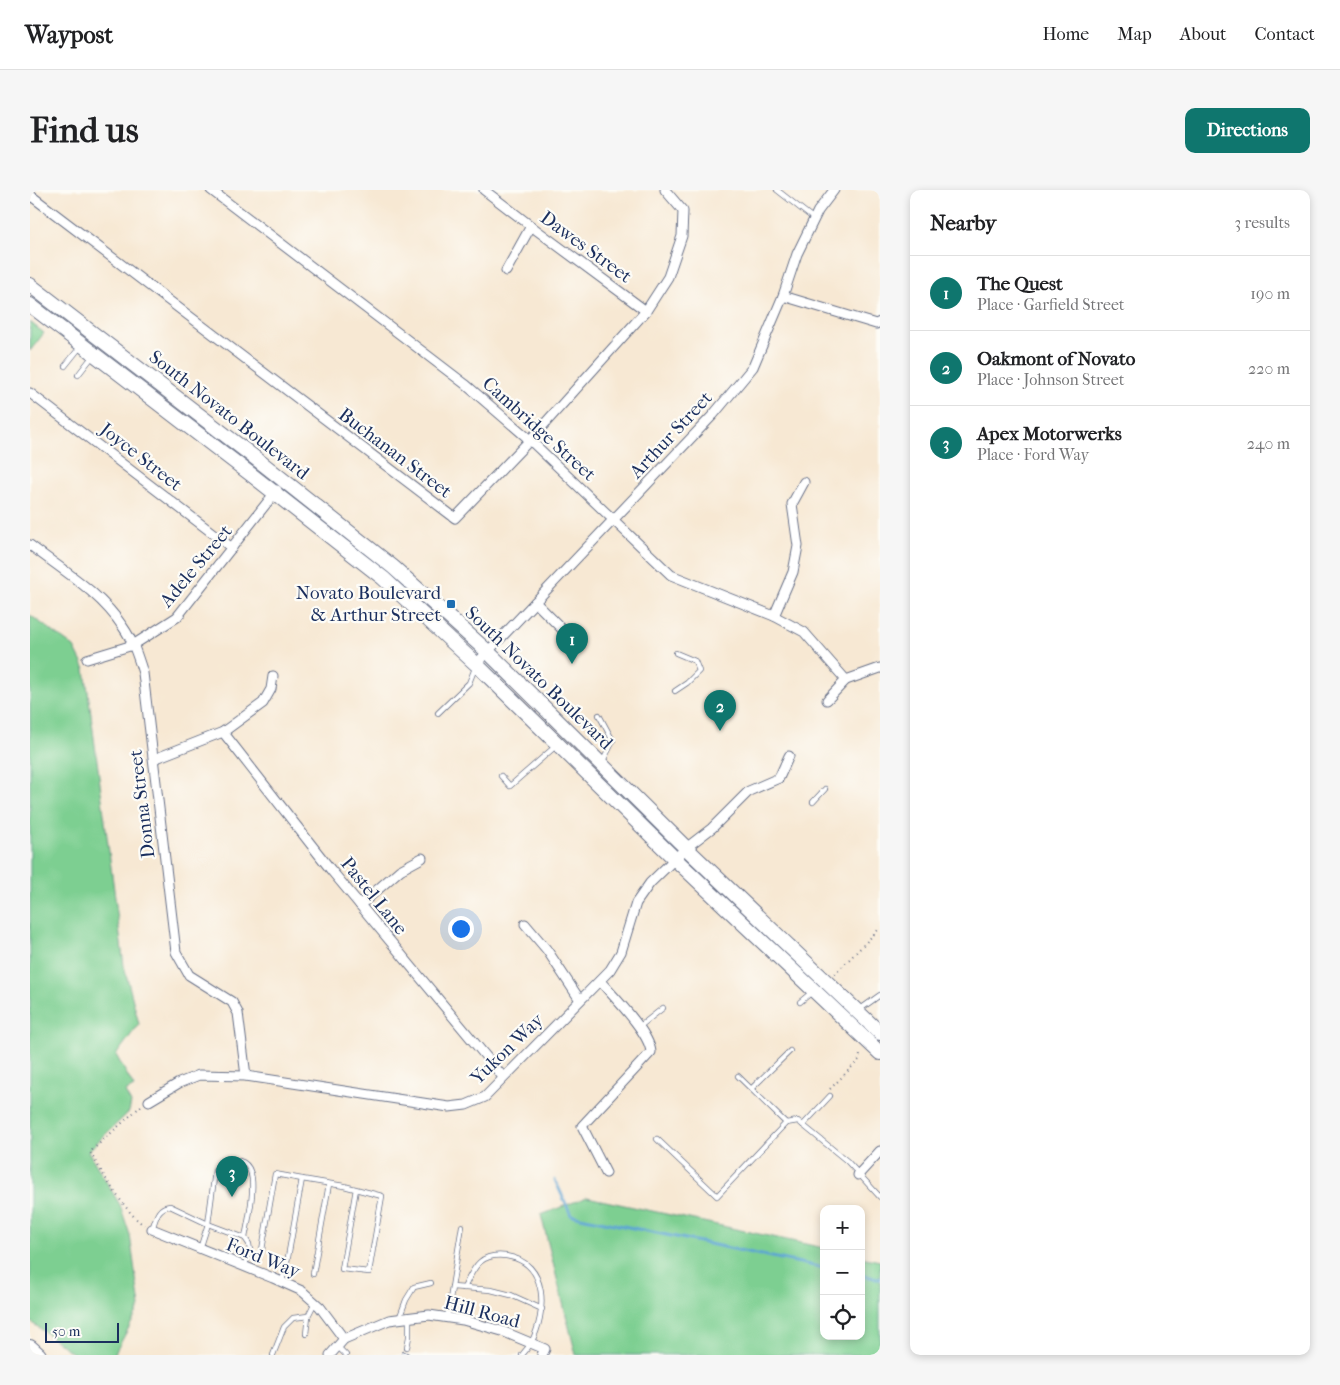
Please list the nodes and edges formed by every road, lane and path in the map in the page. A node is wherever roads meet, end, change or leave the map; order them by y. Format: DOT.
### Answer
graph roads {
  1 [pos="211,190"];
  2 [pos="484,190"];
  3 [pos="665,190"];
  4 [pos="777,190"];
  5 [pos="834,190"];
  6 [pos="30,195"];
  7 [pos="814,219"];
  8 [pos="531,226"];
  9 [pos="506,271"];
  10 [pos="30,285"];
  11 [pos="783,296"];
  12 [pos="30,304"];
  13 [pos="646,311"];
  14 [pos="880,322"];
  15 [pos="82,345"];
  16 [pos="94,354"];
  17 [pos="65,366"];
  18 [pos="78,375"];
  19 [pos="30,392"];
  20 [pos="530,440"];
  21 [pos="285,481"];
  22 [pos="804,482"];
  23 [pos="275,493"];
  24 [pos="614,519"];
  25 [pos="30,545"];
  26 [pos="232,548"];
  27 [pos="535,602"];
  28 [pos="774,616"];
  29 [pos="566,633"];
  30 [pos="133,645"];
  31 [pos="488,652"];
  32 [pos="676,653"];
  33 [pos="87,659"];
  34 [pos="476,664"];
  35 [pos="880,668"];
  36 [pos="274,676"];
  37 [pos="846,680"];
  38 [pos="675,691"];
  39 [pos="827,700"];
  40 [pos="438,713"];
  41 [pos="599,715"];
  42 [pos="223,732"];
  43 [pos="558,744"];
  44 [pos="789,756"];
  45 [pos="154,759"];
  46 [pos="601,765"];
  47 [pos="500,776"];
  48 [pos="825,789"];
  49 [pos="813,802"];
  50 [pos="686,848"];
  51 [pos="422,858"];
  52 [pos="675,859"];
  53 [pos="360,905"];
  54 [pos="525,924"];
  55 [pos="880,928"];
  56 [pos="600,981"];
  57 [pos="827,983"];
  58 [pos="814,990"];
  59 [pos="880,995"];
  60 [pos="580,1000"];
  61 [pos="800,1002"];
  62 [pos="663,1008"];
  63 [pos="858,1012"];
  64 [pos="639,1027"];
  65 [pos="880,1033"];
  66 [pos="876,1049"];
  67 [pos="790,1051"];
  68 [pos="246,1076"];
  69 [pos="738,1076"];
  70 [pos="503,1077"];
  71 [pos="751,1089"];
  72 [pos="830,1096"];
  73 [pos="149,1100"];
  74 [pos="786,1123"];
  75 [pos="802,1125"];
  76 [pos="657,1139"];
  77 [pos="880,1151"];
  78 [pos="606,1173"];
  79 [pos="858,1175"];
  80 [pos="302,1179"];
  81 [pos="329,1184"];
  82 [pos="356,1189"];
  83 [pos="880,1196"];
  84 [pos="208,1224"];
  85 [pos="462,1226"];
  86 [pos="152,1229"];
  87 [pos="245,1238"];
  88 [pos="200,1249"];
  89 [pos="262,1250"];
  90 [pos="244,1267"];
  91 [pos="313,1274"];
  92 [pos="282,1282"];
  93 [pos="431,1283"];
  94 [pos="452,1287"];
  95 [pos="464,1288"];
  96 [pos="314,1302"];
  97 [pos="542,1309"];
  98 [pos="308,1316"];
  99 [pos="409,1318"];
  100 [pos="447,1318"];
  101 [pos="399,1319"];
  102 [pos="306,1334"];
  103 [pos="340,1343"];
  104 [pos="531,1344"];
  105 [pos="408,1346"];
  106 [pos="30,1347"];
  107 [pos="543,1352"];
  108 [pos="273,1354"];
  109 [pos="39,1355"];
  110 [pos="330,1355"];
  111 [pos="346,1355"];
  112 [pos="522,1355"];
  1 -- 20 [label="street, Cambridge Street"];
  2 -- 8 [label="street, Dawes Street"];
  3 -- 13 [label="street, Buchanan Street"];
  4 -- 7 [label="lane"];
  5 -- 7 [label="street, Arthur Street"];
  6 -- 20 [label="street, Buchanan Street"];
  7 -- 11 [label="street, Arthur Street"];
  8 -- 9 [label="street"];
  8 -- 13 [label="street, Dawes Street"];
  10 -- 21 [label="main road, South Novato Boulevard"];
  11 -- 14 [label="street"];
  11 -- 24 [label="street, Arthur Street"];
  12 -- 15 [label="main road, South Novato Boulevard"];
  13 -- 20 [label="street, Buchanan Street"];
  15 -- 16 [label="main road, South Novato Boulevard"];
  15 -- 17 [label="lane"];
  16 -- 18 [label="lane"];
  16 -- 23 [label="main road, South Novato Boulevard"];
  19 -- 26 [label="street, Joyce Street"];
  20 -- 24 [label="street, Cambridge Street"];
  21 -- 23 [label="street, Adele Street"];
  21 -- 31 [label="main road, South Novato Boulevard"];
  22 -- 28 [label="street"];
  23 -- 26 [label="street, Adele Street"];
  23 -- 34 [label="main road, South Novato Boulevard"];
  24 -- 27 [label="street, Arthur Street"];
  24 -- 28 [label="street, Cambridge Street"];
  25 -- 30 [label="street, Donna Street"];
  26 -- 30 [label="street, Adele Street"];
  27 -- 29 [label="street"];
  27 -- 31 [label="street, Arthur Street"];
  28 -- 37 [label="street, Cambridge Street"];
  30 -- 33 [label="street, Adele Street"];
  30 -- 45 [label="street, Donna Street"];
  31 -- 34 [label="street, Arthur Street"];
  31 -- 46 [label="main road, South Novato Boulevard"];
  32 -- 38 [label="lane"];
  34 -- 40 [label="lane"];
  34 -- 43 [label="main road, South Novato Boulevard"];
  35 -- 37 [label="street"];
  36 -- 42 [label="street"];
  37 -- 39 [label="street"];
  41 -- 46 [label="lane"];
  42 -- 45 [label="street"];
  42 -- 53 [label="street, Pastel Lane"];
  43 -- 47 [label="lane"];
  43 -- 52 [label="main road, South Novato Boulevard"];
  44 -- 50 [label="street, Yukon Way"];
  45 -- 68 [label="street, Donna Street"];
  46 -- 50 [label="main road, South Novato Boulevard"];
  48 -- 49 [label="lane"];
  50 -- 52 [label="street, Yukon Way"];
  50 -- 57 [label="main road, South Novato Boulevard"];
  51 -- 53 [label="street"];
  52 -- 56 [label="street, Yukon Way"];
  52 -- 58 [label="main road, South Novato Boulevard"];
  53 -- 70 [label="street, Pastel Lane"];
  54 -- 60 [label="street"];
  55 -- 57 [label="path"];
  56 -- 60 [label="street, Yukon Way"];
  56 -- 64 [label="street"];
  57 -- 63 [label="main road, South Novato Boulevard"];
  58 -- 61 [label="lane"];
  58 -- 66 [label="main road, South Novato Boulevard"];
  59 -- 63 [label="lane"];
  60 -- 70 [label="street, Yukon Way"];
  62 -- 64 [label="lane"];
  63 -- 65 [label="main road, South Novato Boulevard"];
  64 -- 78 [label="street"];
  66 -- 72 [label="path"];
  67 -- 71 [label="lane"];
  68 -- 70 [label="street, Yukon Way"];
  68 -- 73 [label="street, Yukon Way"];
  69 -- 71 [label="lane"];
  71 -- 74 [label="lane"];
  72 -- 75 [label="lane"];
  73 -- 86 [label="path"];
  74 -- 75 [label="lane"];
  74 -- 76 [label="lane"];
  75 -- 79 [label="lane"];
  77 -- 79 [label="street"];
  79 -- 83 [label="lane"];
  80 -- 81 [label="lane"];
  80 -- 89 [label="lane"];
  80 -- 92 [label="lane"];
  81 -- 82 [label="lane"];
  81 -- 91 [label="lane"];
  82 -- 82 [label="lane"];
  84 -- 86 [label="lane"];
  84 -- 87 [label="lane"];
  84 -- 87 [label="lane"];
  84 -- 88 [label="lane"];
  85 -- 94 [label="lane"];
  86 -- 88 [label="street, Ford Way"];
  87 -- 90 [label="lane"];
  88 -- 90 [label="street, Ford Way"];
  90 -- 92 [label="street, Ford Way"];
  92 -- 96 [label="street, Ford Way"];
  93 -- 101 [label="lane"];
  94 -- 95 [label="lane"];
  94 -- 100 [label="lane"];
  95 -- 97 [label="lane"];
  95 -- 97 [label="lane"];
  96 -- 98 [label="lane"];
  96 -- 103 [label="street, Ford Way"];
  97 -- 104 [label="lane"];
  98 -- 102 [label="lane"];
  98 -- 108 [label="lane"];
  99 -- 100 [label="street, Hill Road"];
  99 -- 101 [label="street, Hill Road"];
  99 -- 105 [label="lane"];
  100 -- 104 [label="street, Hill Road"];
  101 -- 103 [label="street, Hill Road"];
  103 -- 110 [label="street, Hill Road"];
  103 -- 111 [label="lane"];
  104 -- 107 [label="street, Hill Road"];
  104 -- 112 [label="lane"];
  106 -- 109 [label="main road"];
}
